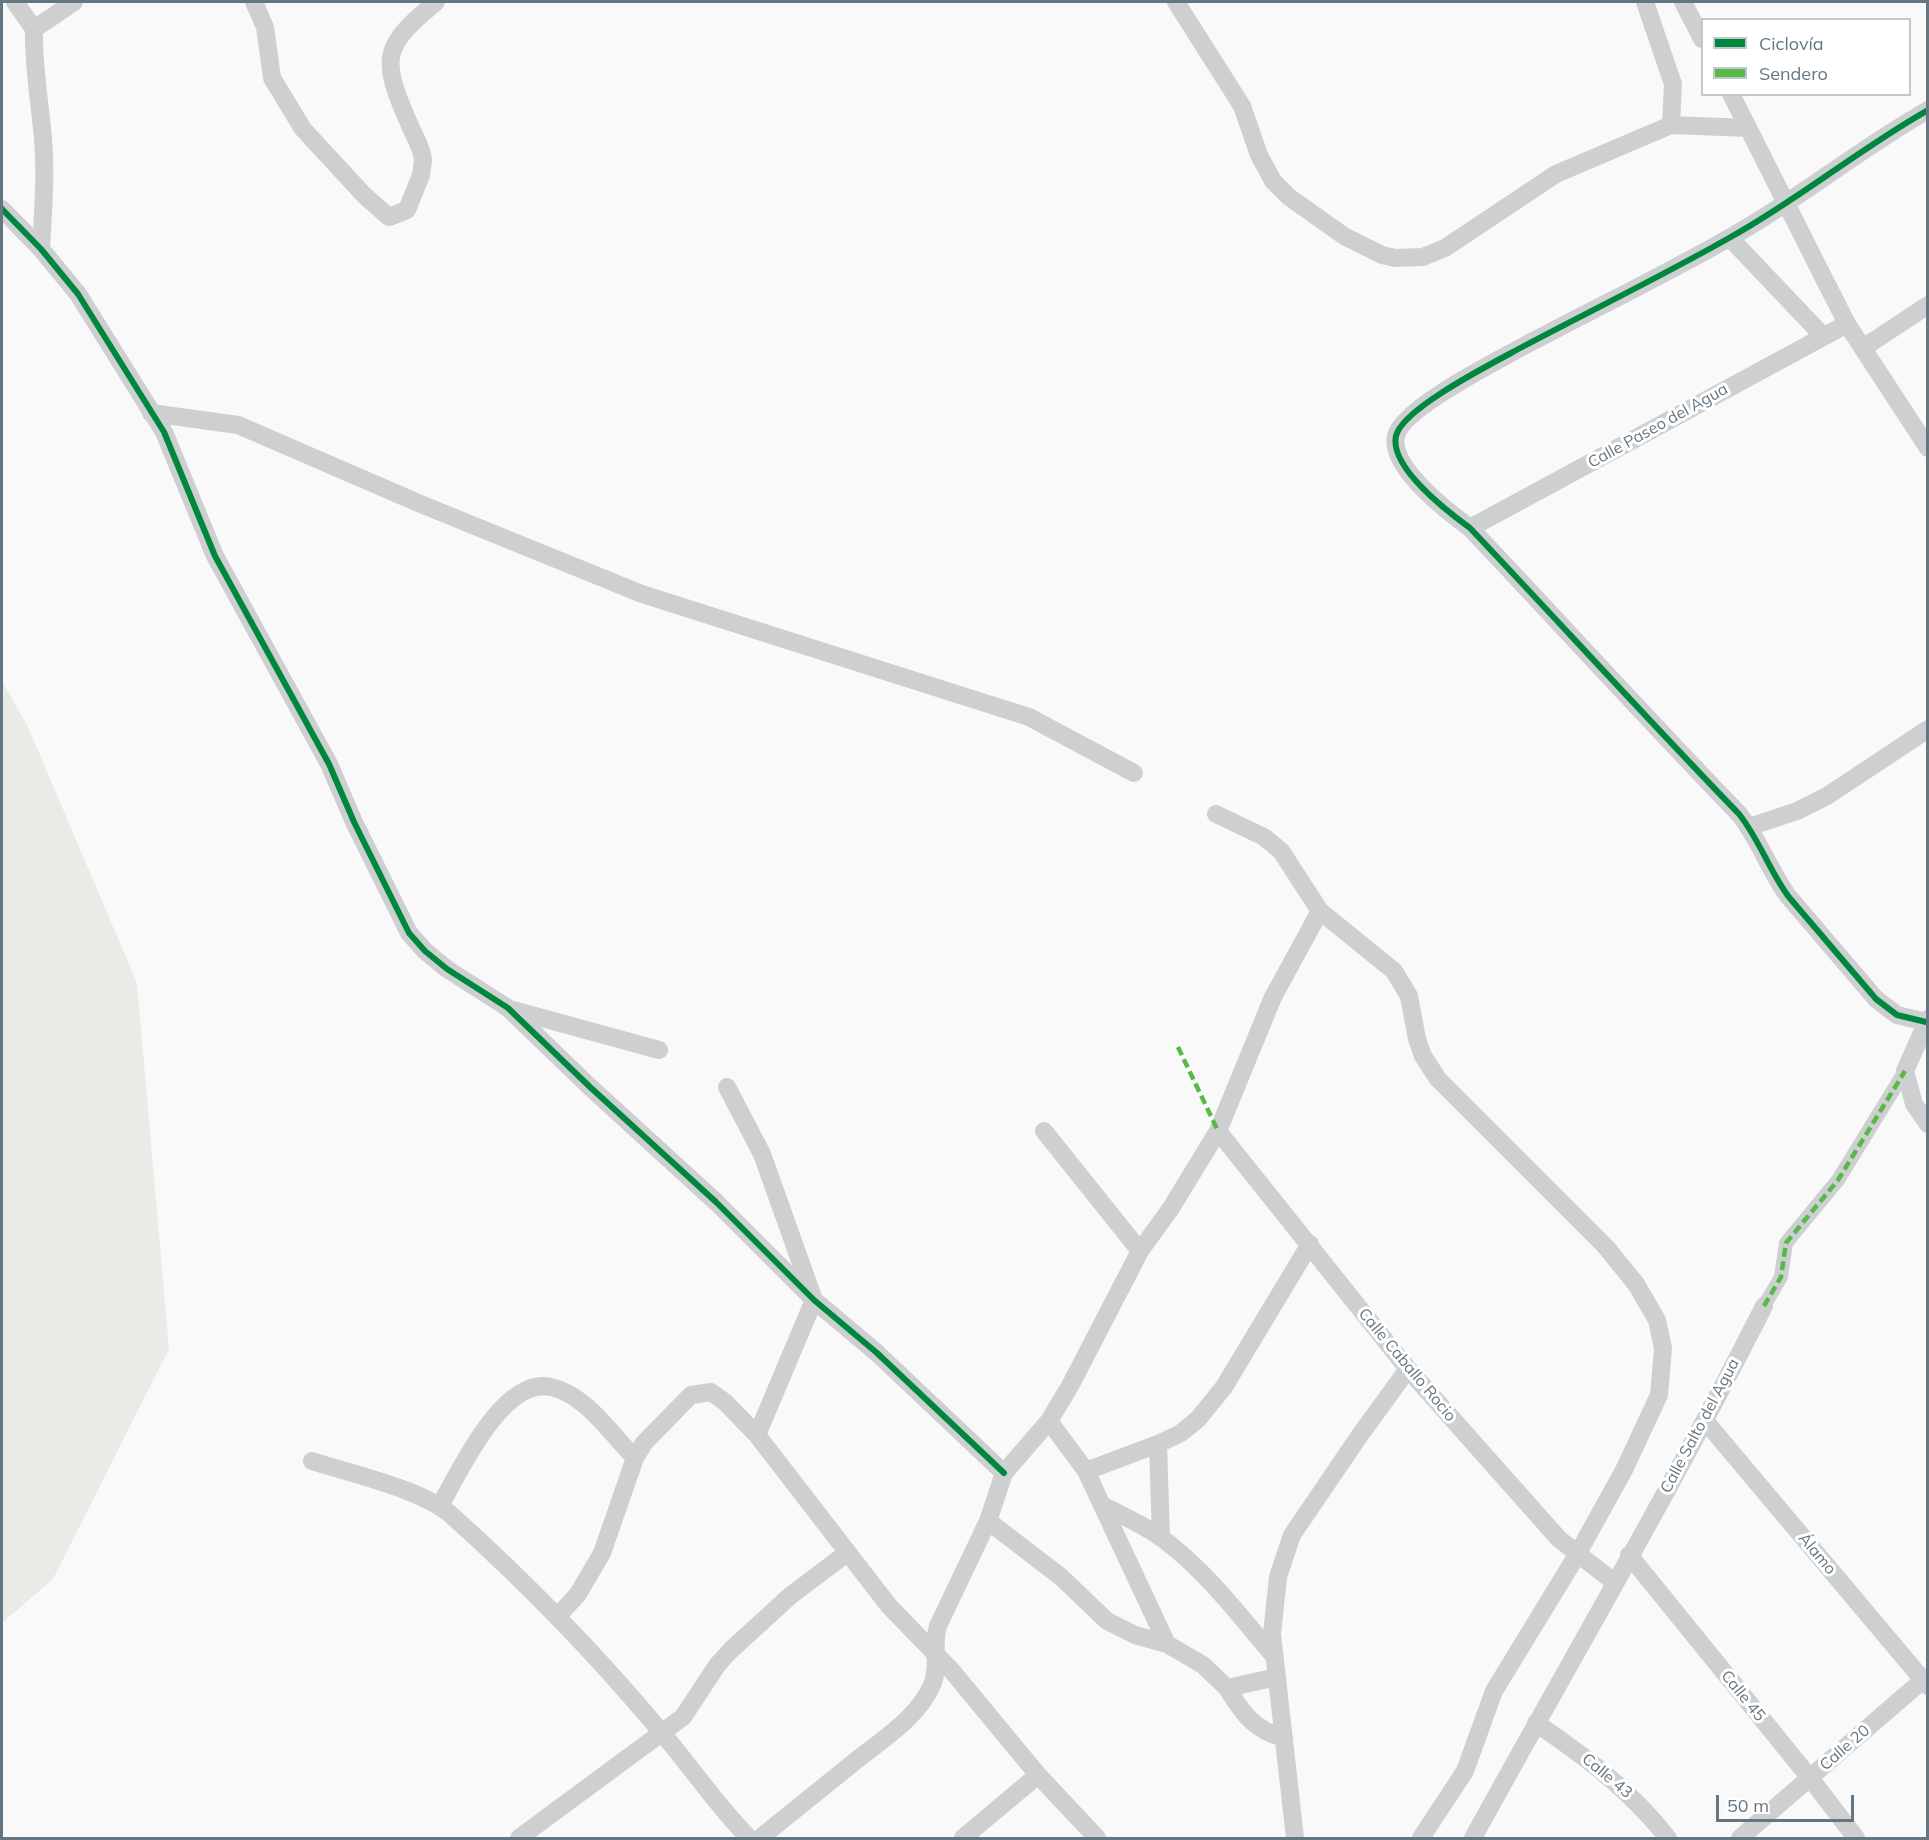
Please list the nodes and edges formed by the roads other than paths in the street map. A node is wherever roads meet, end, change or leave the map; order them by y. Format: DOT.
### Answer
graph roads {
  1 [pos="15,2"];
  2 [pos="74,2"];
  3 [pos="254,2"];
  4 [pos="436,2"];
  5 [pos="1176,2"];
  6 [pos="1645,2"];
  7 [pos="1683,2"];
  8 [pos="34,29"];
  9 [pos="1701,37"];
  10 [pos="1732,96"];
  11 [pos="1928,110"];
  12 [pos="1671,125"];
  13 [pos="1748,128"];
  14 [pos="1787,201"];
  15 [pos="2,209"];
  16 [pos="1731,238"];
  17 [pos="41,249"];
  18 [pos="1928,305"];
  19 [pos="1847,324"];
  20 [pos="1823,336"];
  21 [pos="1863,348"];
  22 [pos="151,413"];
  23 [pos="1928,448"];
  24 [pos="1470,528"];
  25 [pos="1928,729"];
  26 [pos="1134,773"];
  27 [pos="1216,814"];
  28 [pos="1749,826"];
  29 [pos="1320,911"];
  30 [pos="508,1008"];
  31 [pos="1927,1021"];
  32 [pos="659,1050"];
  33 [pos="1905,1071"];
  34 [pos="727,1086"];
  35 [pos="1928,1124"];
  36 [pos="1044,1131"];
  37 [pos="1218,1131"];
  38 [pos="1310,1244"];
  39 [pos="1140,1251"];
  40 [pos="814,1300"];
  41 [pos="1764,1305"];
  42 [pos="1408,1370"];
  43 [pos="1049,1421"];
  44 [pos="1706,1422"];
  45 [pos="757,1435"];
  46 [pos="1158,1444"];
  47 [pos="635,1458"];
  48 [pos="312,1461"];
  49 [pos="1086,1472"];
  50 [pos="1004,1473"];
  51 [pos="1102,1505"];
  52 [pos="440,1506"];
  53 [pos="988,1521"];
  54 [pos="1161,1537"];
  55 [pos="847,1553"];
  56 [pos="1629,1555"];
  57 [pos="1577,1556"];
  58 [pos="1614,1582"];
  59 [pos="557,1617"];
  60 [pos="1167,1644"];
  61 [pos="934,1653"];
  62 [pos="1274,1656"];
  63 [pos="1277,1677"];
  64 [pos="1925,1683"];
  65 [pos="1227,1688"];
  66 [pos="1536,1723"];
  67 [pos="663,1734"];
  68 [pos="1284,1738"];
  69 [pos="1038,1775"];
  70 [pos="1810,1778"];
  71 [pos="519,1839"];
  72 [pos="750,1839"];
  73 [pos="760,1839"];
  74 [pos="963,1839"];
  75 [pos="1097,1839"];
  76 [pos="1295,1839"];
  77 [pos="1420,1839"];
  78 [pos="1473,1839"];
  79 [pos="1668,1839"];
  80 [pos="1740,1839"];
  81 [pos="1856,1839"];
  1 -- 8 [label="street"];
  2 -- 8 [label="street"];
  3 -- 4 [label="street"];
  5 -- 12 [label="street"];
  6 -- 12 [label="street"];
  7 -- 9 [label="street"];
  8 -- 17 [label="street"];
  10 -- 13 [label="street"];
  11 -- 14 [label="street"];
  12 -- 13 [label="street"];
  13 -- 14 [label="street"];
  14 -- 16 [label="street"];
  14 -- 19 [label="street"];
  15 -- 17 [label="street"];
  16 -- 20 [label="street"];
  16 -- 24 [label="street"];
  17 -- 22 [label="street"];
  18 -- 21 [label="street"];
  19 -- 20 [label="street, Calle Paseo del Agua"];
  19 -- 21 [label="street"];
  20 -- 24 [label="street, Calle Paseo del Agua"];
  21 -- 23 [label="street"];
  22 -- 26 [label="street"];
  22 -- 30 [label="street"];
  24 -- 28 [label="street"];
  25 -- 28 [label="street"];
  27 -- 29 [label="street"];
  28 -- 31 [label="street"];
  29 -- 37 [label="street"];
  29 -- 57 [label="street"];
  30 -- 32 [label="street"];
  30 -- 40 [label="street"];
  31 -- 33 [label="street, Calle Salto del Agua"];
  33 -- 35 [label="street"];
  33 -- 41 [label="street, Calle Salto del Agua"];
  34 -- 40 [label="street"];
  36 -- 39 [label="street"];
  37 -- 38 [label="street, Calle Caballo Rocio"];
  37 -- 39 [label="street"];
  38 -- 42 [label="street, Calle Caballo Rocio"];
  38 -- 46 [label="street"];
  39 -- 43 [label="street"];
  40 -- 45 [label="street"];
  40 -- 50 [label="street"];
  41 -- 44 [label="street, Calle Salto del Agua"];
  42 -- 57 [label="street, Calle Caballo Rocio"];
  42 -- 62 [label="street"];
  43 -- 49 [label="street"];
  43 -- 50 [label="street"];
  44 -- 56 [label="street, Calle Salto del Agua"];
  44 -- 64 [label="street, Álamo"];
  45 -- 47 [label="street"];
  45 -- 55 [label="street"];
  46 -- 49 [label="street"];
  46 -- 54 [label="street"];
  47 -- 52 [label="street"];
  47 -- 59 [label="street"];
  48 -- 52 [label="street"];
  49 -- 51 [label="street"];
  50 -- 53 [label="street"];
  51 -- 54 [label="street"];
  51 -- 60 [label="street"];
  52 -- 59 [label="street"];
  53 -- 60 [label="street"];
  53 -- 61 [label="street"];
  54 -- 62 [label="street"];
  55 -- 61 [label="street"];
  55 -- 67 [label="street"];
  56 -- 58 [label="street, Calle Salto del Agua"];
  56 -- 70 [label="street, Calle 45"];
  57 -- 58 [label="street, Calle Caballo Rocio"];
  57 -- 77 [label="street"];
  58 -- 66 [label="street, Calle Salto del Agua"];
  59 -- 67 [label="street"];
  60 -- 65 [label="street"];
  61 -- 69 [label="street"];
  61 -- 73 [label="street"];
  62 -- 63 [label="street"];
  63 -- 65 [label="street"];
  63 -- 68 [label="street"];
  64 -- 70 [label="street, Calle 20"];
  65 -- 68 [label="street"];
  66 -- 78 [label="street, Calle Salto del Agua"];
  66 -- 79 [label="street, Calle 43"];
  67 -- 71 [label="street"];
  67 -- 72 [label="street"];
  68 -- 76 [label="street"];
  69 -- 74 [label="street"];
  69 -- 75 [label="street"];
  70 -- 80 [label="street, Calle 20"];
  70 -- 81 [label="street, Calle 45"];
}
